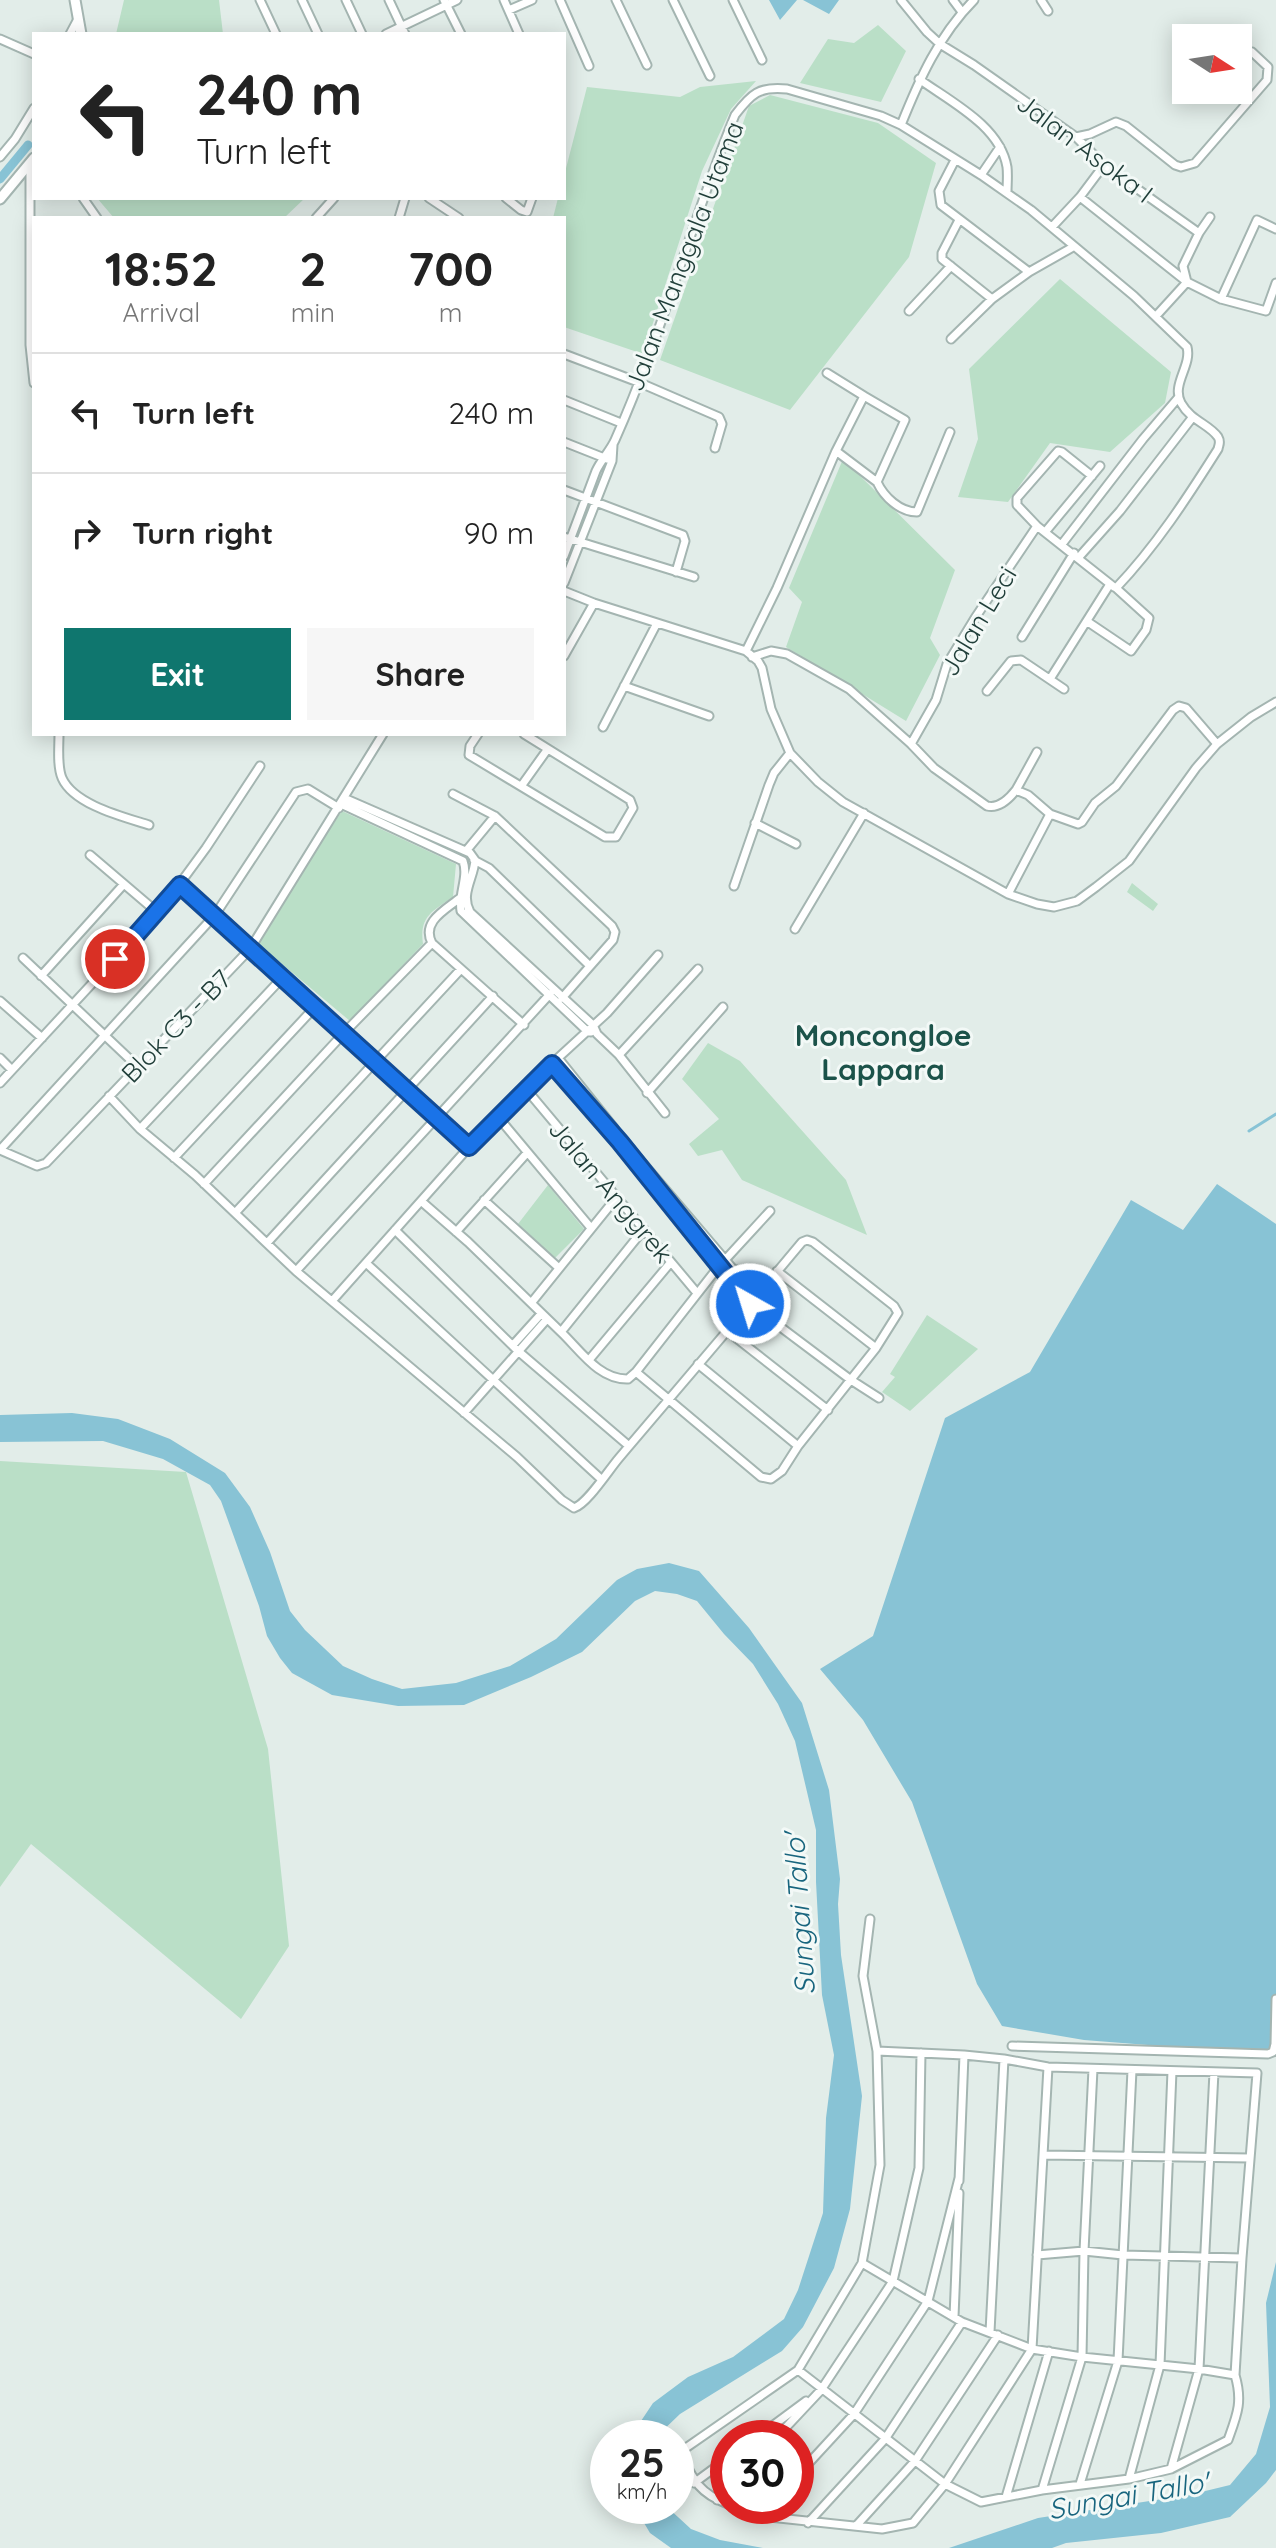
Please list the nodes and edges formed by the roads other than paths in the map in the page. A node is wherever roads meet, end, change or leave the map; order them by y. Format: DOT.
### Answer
graph roads {
  1 [pos="75,0"];
  2 [pos="260,0"];
  3 [pos="302,0"];
  4 [pos="346,0"];
  5 [pos="389,0"];
  6 [pos="457,0"];
  7 [pos="504,0"];
  8 [pos="532,0"];
  9 [pos="560,0"];
  10 [pos="616,0"];
  11 [pos="673,0"];
  12 [pos="733,0"];
  13 [pos="901,0"];
  14 [pos="953,0"];
  15 [pos="974,0"];
  16 [pos="1041,0"];
  17 [pos="445,3"];
  18 [pos="509,10"];
  19 [pos="1048,11"];
  20 [pos="962,12"];
  21 [pos="78,19"];
  22 [pos="403,30"];
  23 [pos="71,32"];
  24 [pos="81,32"];
  25 [pos="275,32"];
  26 [pos="317,32"];
  27 [pos="361,32"];
  28 [pos="460,32"];
  29 [pos="518,32"];
  30 [pos="0,39"];
  31 [pos="940,44"];
  32 [pos="1252,52"];
  33 [pos="32,53"];
  34 [pos="762,60"];
  35 [pos="647,65"];
  36 [pos="589,66"];
  37 [pos="710,76"];
  38 [pos="919,79"];
  39 [pos="1252,97"];
  40 [pos="1246,104"];
  41 [pos="32,112"];
  42 [pos="901,125"];
  43 [pos="1076,137"];
  44 [pos="1000,147"];
  45 [pos="0,157"];
  46 [pos="955,160"];
  47 [pos="32,161"];
  48 [pos="1104,165"];
  49 [pos="981,175"];
  50 [pos="1007,193"];
  51 [pos="1080,197"];
  52 [pos="0,199"];
  53 [pos="332,200"];
  54 [pos="432,200"];
  55 [pos="508,200"];
  56 [pos="532,200"];
  57 [pos="529,212"];
  58 [pos="318,216"];
  59 [pos="456,216"];
  60 [pos="534,216"];
  61 [pos="1210,217"];
  62 [pos="959,220"];
  63 [pos="1052,227"];
  64 [pos="1276,229"];
  65 [pos="1199,233"];
  66 [pos="1073,247"];
  67 [pos="951,266"];
  68 [pos="1029,272"];
  69 [pos="1187,282"];
  70 [pos="1276,283"];
  71 [pos="992,299"];
  72 [pos="1221,299"];
  73 [pos="909,311"];
  74 [pos="1156,316"];
  75 [pos="32,319"];
  76 [pos="951,339"];
  77 [pos="566,355"];
  78 [pos="827,373"];
  79 [pos="638,382"];
  80 [pos="864,396"];
  81 [pos="1178,398"];
  82 [pos="566,401"];
  83 [pos="1192,418"];
  84 [pos="621,423"];
  85 [pos="950,432"];
  86 [pos="566,443"];
  87 [pos="614,443"];
  88 [pos="715,448"];
  89 [pos="836,451"];
  90 [pos="602,458"];
  91 [pos="612,461"];
  92 [pos="1100,466"];
  93 [pos="1092,476"];
  94 [pos="877,482"];
  95 [pos="566,491"];
  96 [pos="585,498"];
  97 [pos="595,502"];
  98 [pos="1037,526"];
  99 [pos="1046,531"];
  100 [pos="567,539"];
  101 [pos="580,543"];
  102 [pos="1062,544"];
  103 [pos="1076,555"];
  104 [pos="676,572"];
  105 [pos="694,577"];
  106 [pos="566,578"];
  107 [pos="1113,586"];
  108 [pos="566,592"];
  109 [pos="594,603"];
  110 [pos="1088,622"];
  111 [pos="657,623"];
  112 [pos="1022,637"];
  113 [pos="566,652"];
  114 [pos="749,654"];
  115 [pos="1050,679"];
  116 [pos="624,686"];
  117 [pos="1064,689"];
  118 [pos="987,691"];
  119 [pos="1276,702"];
  120 [pos="709,716"];
  121 [pos="603,727"];
  122 [pos="59,736"];
  123 [pos="382,736"];
  124 [pos="477,736"];
  125 [pos="527,736"];
  126 [pos="911,744"];
  127 [pos="1217,744"];
  128 [pos="547,750"];
  129 [pos="1037,752"];
  130 [pos="790,753"];
  131 [pos="260,766"];
  132 [pos="522,785"];
  133 [pos="1016,790"];
  134 [pos="453,794"];
  135 [pos="341,803"];
  136 [pos="864,813"];
  137 [pos="1050,814"];
  138 [pos="495,816"];
  139 [pos="755,823"];
  140 [pos="149,825"];
  141 [pos="796,844"];
  142 [pos="466,850"];
  143 [pos="90,855"];
  144 [pos="475,860"];
  145 [pos="463,862"];
  146 [pos="124,884"];
  147 [pos="180,885"];
  148 [pos="734,886"];
  149 [pos="1008,894"];
  150 [pos="460,898"];
  151 [pos="158,913"];
  152 [pos="215,915"];
  153 [pos="795,929"];
  154 [pos="432,943"];
  155 [pos="250,949"];
  156 [pos="658,955"];
  157 [pos="23,958"];
  158 [pos="590,966"];
  159 [pos="461,969"];
  160 [pos="698,969"];
  161 [pos="41,976"];
  162 [pos="282,978"];
  163 [pos="550,994"];
  164 [pos="493,996"];
  165 [pos="562,998"];
  166 [pos="0,1001"];
  167 [pos="72,1005"];
  168 [pos="315,1007"];
  169 [pos="723,1007"];
  170 [pos="524,1025"];
  171 [pos="590,1028"];
  172 [pos="344,1033"];
  173 [pos="105,1036"];
  174 [pos="42,1038"];
  175 [pos="619,1055"];
  176 [pos="0,1058"];
  177 [pos="555,1061"];
  178 [pos="376,1062"];
  179 [pos="137,1066"];
  180 [pos="12,1070"];
  181 [pos="0,1083"];
  182 [pos="407,1089"];
  183 [pos="526,1089"];
  184 [pos="647,1093"];
  185 [pos="109,1096"];
  186 [pos="665,1113"];
  187 [pos="498,1117"];
  188 [pos="438,1119"];
  189 [pos="140,1129"];
  190 [pos="469,1147"];
  191 [pos="0,1150"];
  192 [pos="527,1153"];
  193 [pos="174,1158"];
  194 [pos="204,1184"];
  195 [pos="616,1198"];
  196 [pos="484,1200"];
  197 [pos="421,1201"];
  198 [pos="770,1211"];
  199 [pos="235,1213"];
  200 [pos="591,1228"];
  201 [pos="644,1229"];
  202 [pos="395,1230"];
  203 [pos="456,1232"];
  204 [pos="267,1243"];
  205 [pos="671,1262"];
  206 [pos="366,1263"];
  207 [pos="722,1263"];
  208 [pos="559,1268"];
  209 [pos="296,1271"];
  210 [pos="777,1271"];
  211 [pos="772,1279"];
  212 [pos="697,1293"];
  213 [pos="332,1301"];
  214 [pos="532,1302"];
  215 [pos="750,1304"];
  216 [pos="544,1317"];
  217 [pos="726,1330"];
  218 [pos="561,1332"];
  219 [pos="515,1348"];
  220 [pos="876,1348"];
  221 [pos="589,1360"];
  222 [pos="698,1364"];
  223 [pos="636,1372"];
  224 [pos="494,1380"];
  225 [pos="851,1380"];
  226 [pos="879,1398"];
  227 [pos="668,1401"];
  228 [pos="828,1410"];
  229 [pos="464,1413"];
  230 [pos="629,1446"];
  231 [pos="798,1446"];
  232 [pos="601,1479"];
  233 [pos="870,1919"];
  234 [pos="1276,1999"];
  235 [pos="1012,2046"];
  236 [pos="1042,2047"];
  237 [pos="877,2051"];
  238 [pos="921,2053"];
  239 [pos="964,2055"];
  240 [pos="1004,2059"];
  241 [pos="1044,2066"];
  242 [pos="1093,2069"];
  243 [pos="1132,2070"];
  244 [pos="1172,2071"];
  245 [pos="1214,2072"];
  246 [pos="1043,2155"];
  247 [pos="1089,2155"];
  248 [pos="1128,2155"];
  249 [pos="1168,2156"];
  250 [pos="1209,2157"];
  251 [pos="1250,2158"];
  252 [pos="959,2178"];
  253 [pos="1084,2251"];
  254 [pos="1037,2255"];
  255 [pos="1123,2255"];
  256 [pos="1164,2256"];
  257 [pos="1205,2257"];
  258 [pos="1242,2258"];
  259 [pos="862,2263"];
  260 [pos="893,2281"];
  261 [pos="928,2301"];
  262 [pos="958,2320"];
  263 [pos="994,2333"];
  264 [pos="1032,2349"];
  265 [pos="1049,2351"];
  266 [pos="1082,2357"];
  267 [pos="1118,2361"];
  268 [pos="1160,2365"];
  269 [pos="1199,2369"];
  270 [pos="798,2370"];
  271 [pos="1235,2375"];
  272 [pos="821,2390"];
  273 [pos="854,2414"];
  274 [pos="780,2420"];
  275 [pos="793,2420"];
  276 [pos="885,2439"];
  277 [pos="694,2442"];
  278 [pos="814,2457"];
  279 [pos="915,2461"];
  280 [pos="1171,2469"];
  281 [pos="710,2471"];
  282 [pos="1129,2479"];
  283 [pos="694,2483"];
  284 [pos="945,2484"];
  285 [pos="1080,2484"];
  286 [pos="1042,2490"];
  287 [pos="710,2495"];
  288 [pos="1006,2497"];
  289 [pos="814,2516"];
  290 [pos="814,2523"];
  291 [pos="856,2526"];
  1 -- 21 [label="street"];
  2 -- 25 [label="street"];
  3 -- 26 [label="street"];
  4 -- 27 [label="street"];
  5 -- 22 [label="street"];
  6 -- 17 [label="street"];
  7 -- 18 [label="street"];
  8 -- 18 [label="street"];
  9 -- 36 [label="street"];
  10 -- 35 [label="street"];
  11 -- 37 [label="street"];
  12 -- 34 [label="street"];
  13 -- 31 [label="street, Jalan Asoka I"];
  14 -- 20 [label="street"];
  15 -- 20 [label="street"];
  16 -- 19 [label="street"];
  17 -- 22 [label="street"];
  17 -- 28 [label="street"];
  18 -- 29 [label="street"];
  20 -- 31 [label="street"];
  21 -- 23 [label="street"];
  21 -- 24 [label="street"];
  30 -- 33 [label="street"];
  31 -- 38 [label="street"];
  31 -- 43 [label="street, Jalan Asoka I"];
  32 -- 39 [label="street"];
  38 -- 42 [label="street"];
  38 -- 44 [label="street"];
  40 -- 43 [label="street"];
  41 -- 45 [label="street"];
  42 -- 46 [label="street, Jalan Manggala Utama"];
  42 -- 79 [label="street, Jalan Manggala Utama"];
  43 -- 48 [label="street, Jalan Asoka I"];
  44 -- 49 [label="street"];
  44 -- 50 [label="street"];
  46 -- 49 [label="street, Jalan Manggala Utama"];
  46 -- 62 [label="street"];
  47 -- 52 [label="street"];
  47 -- 75 [label="street"];
  48 -- 51 [label="street"];
  48 -- 65 [label="street, Jalan Asoka I"];
  49 -- 50 [label="street, Jalan Manggala Utama"];
  50 -- 63 [label="street, Jalan Manggala Utama"];
  51 -- 63 [label="street"];
  51 -- 69 [label="street"];
  53 -- 58 [label="street"];
  54 -- 59 [label="street"];
  55 -- 57 [label="street"];
  56 -- 57 [label="street"];
  57 -- 60 [label="street"];
  61 -- 65 [label="street"];
  62 -- 67 [label="street"];
  62 -- 68 [label="street"];
  63 -- 66 [label="street, Jalan Manggala Utama"];
  64 -- 72 [label="street"];
  65 -- 69 [label="street"];
  66 -- 68 [label="street"];
  66 -- 74 [label="street, Jalan Manggala Utama"];
  67 -- 71 [label="street"];
  67 -- 73 [label="street"];
  68 -- 71 [label="street"];
  69 -- 72 [label="street"];
  69 -- 74 [label="street"];
  70 -- 72 [label="street"];
  71 -- 76 [label="street"];
  74 -- 81 [label="street, Jalan Manggala Utama"];
  77 -- 79 [label="street"];
  78 -- 80 [label="street"];
  79 -- 84 [label="street, Jalan Manggala Utama"];
  79 -- 88 [label="street"];
  80 -- 89 [label="street"];
  80 -- 94 [label="street"];
  81 -- 83 [label="street"];
  81 -- 102 [label="street"];
  82 -- 84 [label="street"];
  83 -- 103 [label="street"];
  83 -- 107 [label="street"];
  84 -- 87 [label="street, Jalan Manggala Utama"];
  85 -- 94 [label="street"];
  86 -- 90 [label="street"];
  87 -- 90 [label="street, Jalan Manggala Utama"];
  87 -- 91 [label="street"];
  89 -- 94 [label="street"];
  89 -- 114 [label="street"];
  90 -- 91 [label="street"];
  90 -- 96 [label="street, Jalan Manggala Utama"];
  91 -- 97 [label="street"];
  92 -- 93 [label="street"];
  93 -- 98 [label="street"];
  93 -- 99 [label="street"];
  95 -- 96 [label="street"];
  96 -- 97 [label="street"];
  96 -- 100 [label="street, Jalan Manggala Utama"];
  97 -- 101 [label="street"];
  97 -- 104 [label="street"];
  98 -- 99 [label="street"];
  98 -- 126 [label="street, Jalan Leci"];
  99 -- 102 [label="street"];
  100 -- 101 [label="street"];
  101 -- 104 [label="street"];
  101 -- 106 [label="street"];
  102 -- 103 [label="street"];
  103 -- 107 [label="street"];
  103 -- 112 [label="street"];
  104 -- 105 [label="street"];
  107 -- 110 [label="street"];
  107 -- 110 [label="street"];
  108 -- 109 [label="street"];
  109 -- 111 [label="street"];
  109 -- 113 [label="street"];
  110 -- 115 [label="street"];
  111 -- 114 [label="street"];
  111 -- 116 [label="street"];
  114 -- 126 [label="street"];
  114 -- 130 [label="street"];
  115 -- 117 [label="street"];
  115 -- 118 [label="street"];
  116 -- 120 [label="street"];
  116 -- 121 [label="street"];
  119 -- 127 [label="street"];
  122 -- 140 [label="street"];
  123 -- 135 [label="street, Blok C3 - B7"];
  124 -- 132 [label="street"];
  125 -- 128 [label="street"];
  126 -- 133 [label="street"];
  127 -- 137 [label="street"];
  127 -- 149 [label="street"];
  128 -- 132 [label="street"];
  128 -- 132 [label="street"];
  129 -- 133 [label="street"];
  130 -- 136 [label="street"];
  130 -- 139 [label="street"];
  131 -- 147 [label="street"];
  133 -- 137 [label="street"];
  134 -- 138 [label="street"];
  135 -- 142 [label="street"];
  135 -- 145 [label="street"];
  135 -- 152 [label="street"];
  135 -- 155 [label="street, Blok C3 - B7"];
  136 -- 149 [label="street"];
  136 -- 153 [label="street"];
  137 -- 149 [label="street"];
  138 -- 142 [label="street"];
  138 -- 158 [label="street"];
  139 -- 141 [label="street"];
  139 -- 148 [label="street"];
  142 -- 144 [label="street"];
  142 -- 145 [label="street"];
  143 -- 146 [label="street"];
  144 -- 145 [label="street"];
  144 -- 158 [label="street"];
  144 -- 165 [label="street"];
  145 -- 150 [label="street"];
  146 -- 151 [label="street"];
  146 -- 161 [label="street"];
  147 -- 151 [label="street"];
  147 -- 152 [label="street"];
  150 -- 154 [label="street"];
  150 -- 163 [label="street"];
  151 -- 167 [label="street"];
  152 -- 155 [label="street"];
  152 -- 173 [label="street"];
  154 -- 159 [label="street"];
  154 -- 172 [label="street"];
  155 -- 162 [label="street"];
  155 -- 179 [label="street, Blok C3 - B7"];
  156 -- 171 [label="street"];
  157 -- 161 [label="street"];
  158 -- 165 [label="street"];
  159 -- 164 [label="street"];
  159 -- 178 [label="street"];
  160 -- 175 [label="street"];
  161 -- 167 [label="street"];
  162 -- 168 [label="street"];
  162 -- 189 [label="street"];
  163 -- 170 [label="street"];
  163 -- 171 [label="street"];
  164 -- 170 [label="street"];
  164 -- 182 [label="street"];
  165 -- 171 [label="street"];
  166 -- 174 [label="street"];
  167 -- 173 [label="street"];
  167 -- 174 [label="street"];
  168 -- 172 [label="street"];
  168 -- 193 [label="street"];
  169 -- 184 [label="street"];
  170 -- 188 [label="street"];
  171 -- 175 [label="street"];
  171 -- 177 [label="street"];
  172 -- 178 [label="street"];
  172 -- 194 [label="street"];
  173 -- 179 [label="street"];
  173 -- 191 [label="street"];
  174 -- 180 [label="street"];
  175 -- 184 [label="street"];
  176 -- 180 [label="street"];
  177 -- 183 [label="street"];
  177 -- 207 [label="street"];
  178 -- 182 [label="street"];
  178 -- 199 [label="street"];
  179 -- 185 [label="street, Blok C3 - B7"];
  180 -- 181 [label="street"];
  182 -- 188 [label="street"];
  182 -- 204 [label="street"];
  183 -- 187 [label="street"];
  183 -- 195 [label="street, Jalan Anggrek"];
  184 -- 186 [label="street"];
  185 -- 189 [label="street"];
  185 -- 191 [label="street, Blok C3 - B7"];
  187 -- 190 [label="street"];
  187 -- 192 [label="street"];
  188 -- 190 [label="street"];
  188 -- 209 [label="street"];
  189 -- 193 [label="street"];
  190 -- 197 [label="street"];
  192 -- 196 [label="street"];
  192 -- 200 [label="street"];
  193 -- 194 [label="street"];
  194 -- 199 [label="street"];
  195 -- 200 [label="street"];
  195 -- 201 [label="street, Jalan Anggrek"];
  196 -- 203 [label="street"];
  196 -- 208 [label="street"];
  197 -- 202 [label="street"];
  197 -- 203 [label="street"];
  198 -- 207 [label="street"];
  199 -- 204 [label="street"];
  200 -- 208 [label="street"];
  201 -- 205 [label="street, Jalan Anggrek"];
  201 -- 218 [label="street"];
  202 -- 206 [label="street"];
  202 -- 219 [label="street"];
  203 -- 214 [label="street"];
  204 -- 209 [label="street"];
  205 -- 212 [label="street, Jalan Anggrek"];
  205 -- 221 [label="street"];
  206 -- 213 [label="street"];
  206 -- 224 [label="street"];
  207 -- 211 [label="street"];
  207 -- 212 [label="street"];
  207 -- 215 [label="street"];
  208 -- 214 [label="street"];
  209 -- 213 [label="street"];
  210 -- 211 [label="street"];
  210 -- 220 [label="street"];
  210 -- 220 [label="street"];
  211 -- 215 [label="street"];
  212 -- 223 [label="street"];
  213 -- 229 [label="street"];
  214 -- 216 [label="street"];
  215 -- 217 [label="street"];
  215 -- 225 [label="street"];
  216 -- 218 [label="street"];
  216 -- 219 [label="street"];
  217 -- 222 [label="street"];
  217 -- 228 [label="street"];
  218 -- 221 [label="street"];
  219 -- 224 [label="street"];
  219 -- 230 [label="street"];
  220 -- 225 [label="street"];
  221 -- 223 [label="street"];
  222 -- 227 [label="street"];
  222 -- 231 [label="street"];
  223 -- 227 [label="street"];
  224 -- 229 [label="street"];
  224 -- 232 [label="street"];
  225 -- 226 [label="street"];
  225 -- 228 [label="street"];
  227 -- 230 [label="street"];
  227 -- 231 [label="street"];
  228 -- 231 [label="street"];
  229 -- 232 [label="street"];
  230 -- 232 [label="street"];
  233 -- 237 [label="street"];
  234 -- 236 [label="street"];
  235 -- 236 [label="street"];
  236 -- 241 [label="street"];
  237 -- 238 [label="street"];
  237 -- 259 [label="street"];
  238 -- 239 [label="street"];
  238 -- 260 [label="street"];
  239 -- 240 [label="street"];
  239 -- 252 [label="street"];
  240 -- 241 [label="street"];
  240 -- 263 [label="street"];
  241 -- 242 [label="street"];
  241 -- 246 [label="street"];
  242 -- 243 [label="street"];
  242 -- 247 [label="street"];
  243 -- 244 [label="street"];
  243 -- 248 [label="street"];
  244 -- 245 [label="street"];
  244 -- 249 [label="street"];
  245 -- 250 [label="street"];
  245 -- 251 [label="street"];
  246 -- 247 [label="street"];
  246 -- 254 [label="street"];
  247 -- 248 [label="street"];
  247 -- 253 [label="street"];
  248 -- 249 [label="street"];
  248 -- 255 [label="street"];
  249 -- 250 [label="street"];
  249 -- 256 [label="street"];
  250 -- 251 [label="street"];
  250 -- 257 [label="street"];
  251 -- 258 [label="street"];
  252 -- 261 [label="street"];
  252 -- 262 [label="street"];
  253 -- 254 [label="street"];
  253 -- 255 [label="street"];
  253 -- 266 [label="street"];
  254 -- 264 [label="street"];
  255 -- 256 [label="street"];
  255 -- 267 [label="street"];
  256 -- 257 [label="street"];
  256 -- 268 [label="street"];
  257 -- 258 [label="street"];
  257 -- 269 [label="street"];
  258 -- 271 [label="street"];
  259 -- 260 [label="street"];
  259 -- 270 [label="street"];
  260 -- 261 [label="street"];
  260 -- 272 [label="street"];
  261 -- 262 [label="street"];
  261 -- 273 [label="street"];
  262 -- 263 [label="street"];
  262 -- 276 [label="street"];
  263 -- 264 [label="street"];
  263 -- 279 [label="street"];
  264 -- 265 [label="street"];
  264 -- 284 [label="street"];
  265 -- 266 [label="street"];
  265 -- 288 [label="street"];
  266 -- 267 [label="street"];
  266 -- 286 [label="street"];
  267 -- 268 [label="street"];
  267 -- 285 [label="street"];
  268 -- 269 [label="street"];
  268 -- 282 [label="street"];
  269 -- 271 [label="street"];
  269 -- 280 [label="street"];
  270 -- 272 [label="street"];
  270 -- 277 [label="street"];
  271 -- 280 [label="street"];
  272 -- 273 [label="street"];
  272 -- 274 [label="street"];
  272 -- 275 [label="street"];
  273 -- 276 [label="street"];
  273 -- 278 [label="street"];
  276 -- 279 [label="street"];
  276 -- 289 [label="street"];
  279 -- 284 [label="street"];
  279 -- 291 [label="street"];
  280 -- 282 [label="street"];
  281 -- 283 [label="street"];
  282 -- 285 [label="street"];
  283 -- 287 [label="street"];
  284 -- 288 [label="street"];
  284 -- 291 [label="street"];
  285 -- 286 [label="street"];
  286 -- 288 [label="street"];
  290 -- 291 [label="street"];
}
